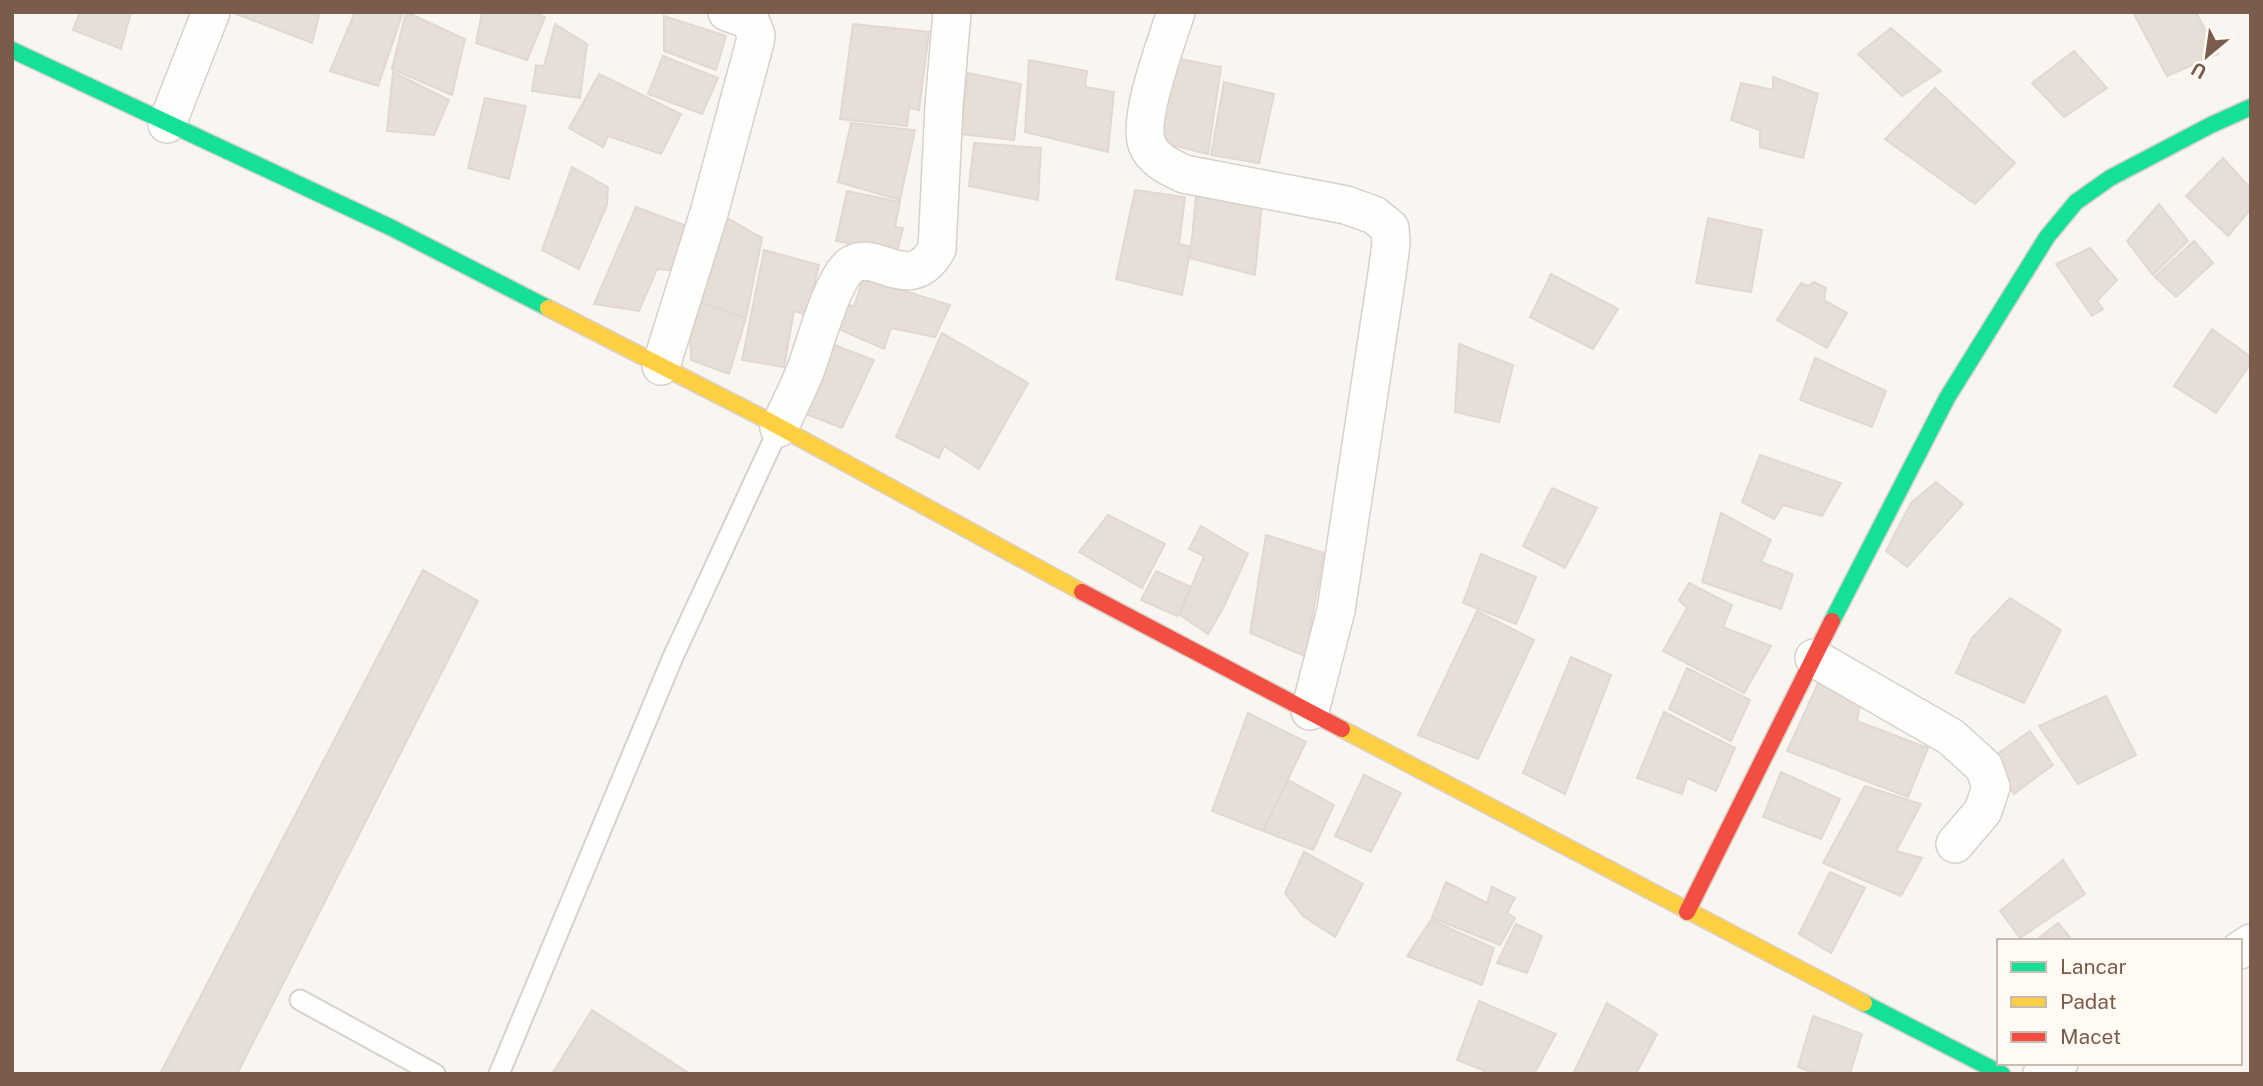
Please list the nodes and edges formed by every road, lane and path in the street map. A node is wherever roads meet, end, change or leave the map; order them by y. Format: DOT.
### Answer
graph roads {
  1 [pos="211,12"];
  2 [pos="727,12"];
  3 [pos="952,12"];
  4 [pos="1175,12"];
  5 [pos="12,50"];
  6 [pos="2251,107"];
  7 [pos="167,124"];
  8 [pos="661,366"];
  9 [pos="779,429"];
  10 [pos="1814,657"];
  11 [pos="1310,711"];
  12 [pos="1955,844"];
  13 [pos="1687,912"];
  14 [pos="300,1000"];
  15 [pos="435,1074"];
  16 [pos="499,1074"];
  17 [pos="2001,1074"];
  1 -- 7 [label="street"];
  2 -- 8 [label="street"];
  3 -- 9 [label="street"];
  4 -- 11 [label="street"];
  5 -- 7 [label="street"];
  6 -- 10 [label="street"];
  7 -- 8 [label="street"];
  8 -- 9 [label="street"];
  9 -- 11 [label="street"];
  9 -- 16 [label="lane"];
  10 -- 12 [label="street"];
  10 -- 13 [label="street"];
  11 -- 13 [label="street"];
  13 -- 17 [label="street"];
  14 -- 15 [label="lane"];
}
